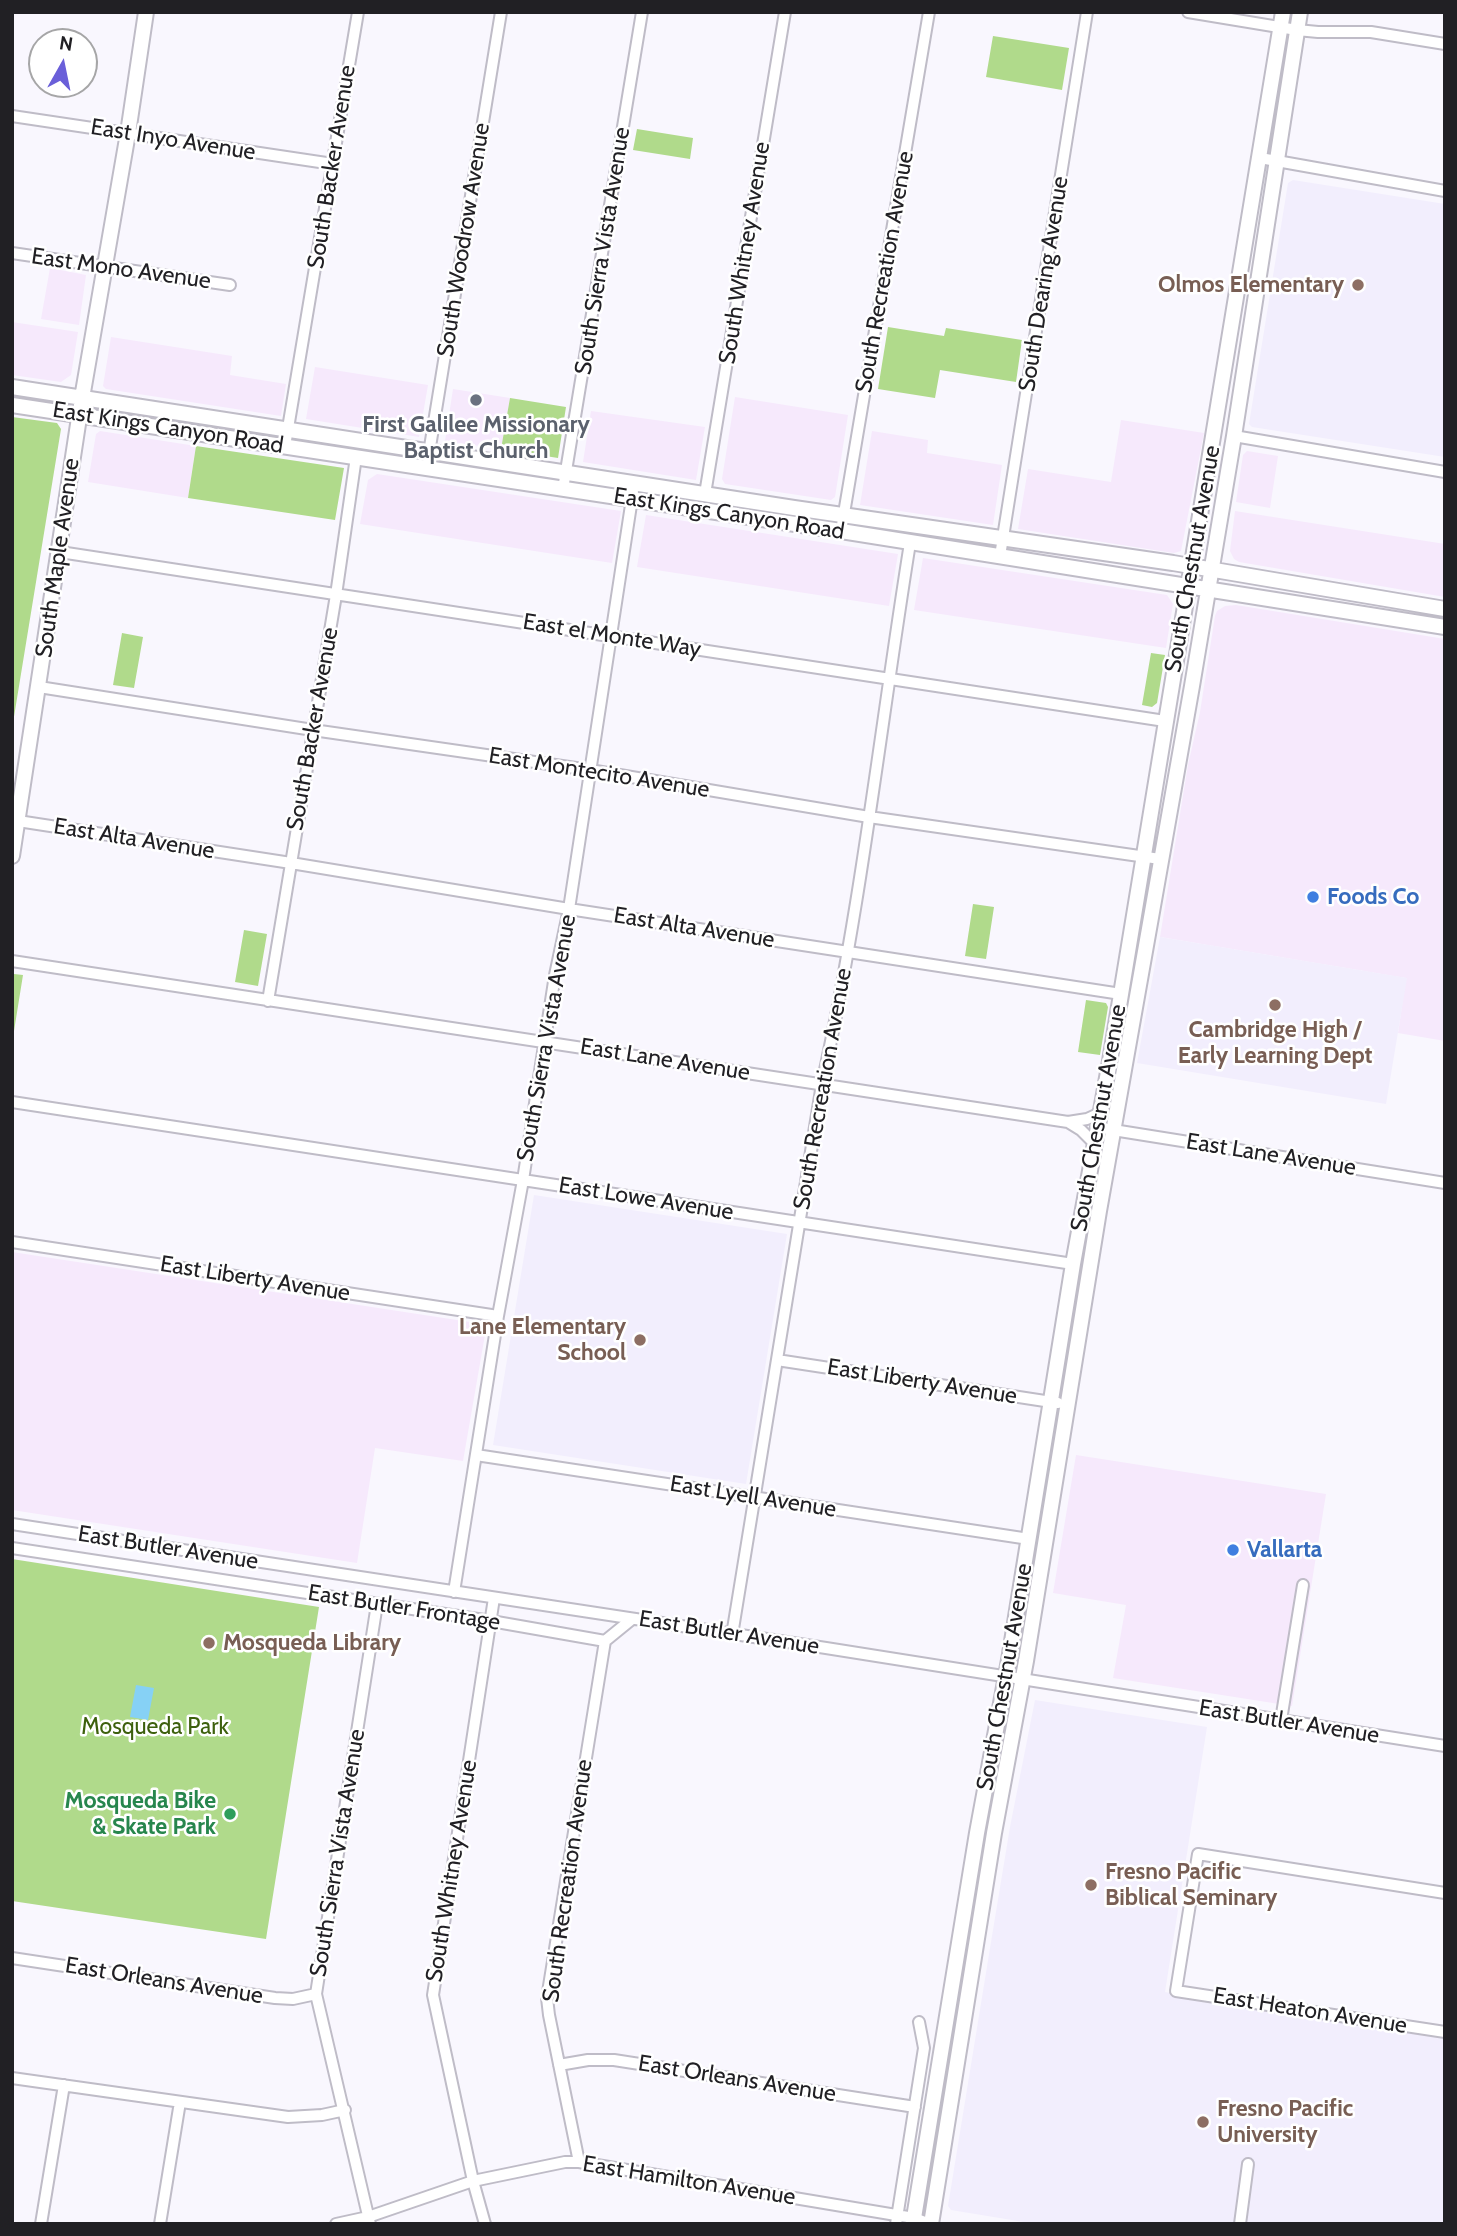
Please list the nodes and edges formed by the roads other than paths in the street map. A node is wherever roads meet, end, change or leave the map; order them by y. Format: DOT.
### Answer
graph roads {
  1 [pos="146,12"];
  2 [pos="358,12"];
  3 [pos="501,12"];
  4 [pos="642,12"];
  5 [pos="785,12"];
  6 [pos="929,12"];
  7 [pos="1087,12"];
  8 [pos="1188,12"];
  9 [pos="1300,12"];
  10 [pos="1282,20"];
  11 [pos="1297,30"];
  12 [pos="1445,44"];
  13 [pos="12,116"];
  14 [pos="128,133"];
  15 [pos="1260,158"];
  16 [pos="1276,161"];
  17 [pos="333,164"];
  18 [pos="1445,191"];
  19 [pos="12,253"];
  20 [pos="104,268"];
  21 [pos="230,285"];
  22 [pos="1237,297"];
  23 [pos="1255,300"];
  24 [pos="12,387"];
  25 [pos="82,398"];
  26 [pos="12,405"];
  27 [pos="79,415"];
  28 [pos="288,430"];
  29 [pos="1234,436"];
  30 [pos="285,446"];
  31 [pos="430,451"];
  32 [pos="356,457"];
  33 [pos="427,468"];
  34 [pos="566,472"];
  35 [pos="1445,472"];
  36 [pos="634,483"];
  37 [pos="563,489"];
  38 [pos="705,494"];
  39 [pos="632,499"];
  40 [pos="844,514"];
  41 [pos="841,531"];
  42 [pos="1003,537"];
  43 [pos="910,543"];
  44 [pos="60,552"];
  45 [pos="1000,556"];
  46 [pos="1191,565"];
  47 [pos="1211,569"];
  48 [pos="1187,585"];
  49 [pos="1207,588"];
  50 [pos="336,595"];
  51 [pos="1445,609"];
  52 [pos="1445,626"];
  53 [pos="611,635"];
  54 [pos="888,679"];
  55 [pos="39,687"];
  56 [pos="1165,720"];
  57 [pos="313,730"];
  58 [pos="590,770"];
  59 [pos="1171,797"];
  60 [pos="869,817"];
  61 [pos="18,821"];
  62 [pos="12,856"];
  63 [pos="1143,857"];
  64 [pos="1160,859"];
  65 [pos="291,863"];
  66 [pos="569,909"];
  67 [pos="847,951"];
  68 [pos="12,961"];
  69 [pos="1121,994"];
  70 [pos="268,1001"];
  71 [pos="544,1041"];
  72 [pos="822,1084"];
  73 [pos="12,1102"];
  74 [pos="1099,1120"];
  75 [pos="1068,1122"];
  76 [pos="1114,1130"];
  77 [pos="1094,1143"];
  78 [pos="523,1180"];
  79 [pos="1445,1183"];
  80 [pos="800,1222"];
  81 [pos="1080,1225"];
  82 [pos="12,1242"];
  83 [pos="1073,1264"];
  84 [pos="1084,1303"];
  85 [pos="498,1316"];
  86 [pos="777,1360"];
  87 [pos="1051,1401"];
  88 [pos="1067,1404"];
  89 [pos="476,1455"];
  90 [pos="754,1498"];
  91 [pos="12,1524"];
  92 [pos="1029,1539"];
  93 [pos="12,1548"];
  94 [pos="207,1554"];
  95 [pos="203,1577"];
  96 [pos="1303,1585"];
  97 [pos="454,1592"];
  98 [pos="494,1598"];
  99 [pos="377,1604"];
  100 [pos="632,1619"];
  101 [pos="491,1621"];
  102 [pos="732,1635"];
  103 [pos="605,1641"];
  104 [pos="1006,1676"];
  105 [pos="1023,1679"];
  106 [pos="1281,1720"];
  107 [pos="1445,1746"];
  108 [pos="1445,1893"];
  109 [pos="12,1958"];
  110 [pos="316,1994"];
  111 [pos="919,2022"];
  112 [pos="1445,2032"];
  113 [pos="559,2065"];
  114 [pos="12,2078"];
  115 [pos="64,2085"];
  116 [pos="180,2102"];
  117 [pos="915,2107"];
  118 [pos="345,2110"];
  119 [pos="579,2162"];
  120 [pos="1248,2164"];
  121 [pos="473,2181"];
  122 [pos="369,2220"];
  123 [pos="897,2220"];
  124 [pos="914,2221"];
  125 [pos="41,2224"];
  126 [pos="160,2224"];
  127 [pos="335,2224"];
  128 [pos="485,2224"];
  129 [pos="930,2224"];
  130 [pos="1240,2224"];
  1 -- 14 [label="main road, South Maple Avenue"];
  2 -- 17 [label="street, South Backer Avenue"];
  3 -- 31 [label="street, South Woodrow Avenue"];
  4 -- 34 [label="street, South Sierra Vista Avenue"];
  5 -- 38 [label="street, South Whitney Avenue"];
  6 -- 40 [label="street, South Recreation Avenue"];
  7 -- 42 [label="street, South Dearing Avenue"];
  8 -- 10 [label="street"];
  9 -- 11 [label="main road, South Chestnut Avenue"];
  10 -- 11 [label="street"];
  10 -- 15 [label="main road, South Chestnut Avenue"];
  11 -- 12 [label="street"];
  11 -- 16 [label="main road, South Chestnut Avenue"];
  13 -- 14 [label="street, East Inyo Avenue"];
  14 -- 17 [label="street, East Inyo Avenue"];
  14 -- 20 [label="main road, South Maple Avenue"];
  15 -- 16 [label="street"];
  15 -- 22 [label="main road, South Chestnut Avenue"];
  16 -- 18 [label="street"];
  16 -- 23 [label="main road, South Chestnut Avenue"];
  17 -- 28 [label="street, South Backer Avenue"];
  19 -- 20 [label="street, East Mono Avenue"];
  20 -- 21 [label="street, East Mono Avenue"];
  20 -- 25 [label="main road, South Maple Avenue"];
  22 -- 23 [label="main road"];
  22 -- 46 [label="main road, South Chestnut Avenue"];
  23 -- 29 [label="main road, South Chestnut Avenue"];
  24 -- 25 [label="main road, East Kings Canyon Road"];
  25 -- 27 [label="main road, South Maple Avenue"];
  25 -- 28 [label="main road, East Kings Canyon Road"];
  26 -- 27 [label="main road, East Kings Canyon Road"];
  27 -- 30 [label="main road, East Kings Canyon Road"];
  27 -- 44 [label="main road, South Maple Avenue"];
  28 -- 30 [label="street, South Backer Avenue"];
  28 -- 31 [label="main road, East Kings Canyon Road"];
  29 -- 35 [label="street"];
  29 -- 47 [label="main road, South Chestnut Avenue"];
  30 -- 32 [label="main road, East Kings Canyon Road"];
  31 -- 33 [label="street, South Woodrow Avenue"];
  31 -- 34 [label="main road, East Kings Canyon Road"];
  32 -- 33 [label="main road, East Kings Canyon Road"];
  32 -- 50 [label="street, South Backer Avenue"];
  33 -- 37 [label="main road, East Kings Canyon Road"];
  34 -- 36 [label="main road, East Kings Canyon Road"];
  34 -- 37 [label="street, South Sierra Vista Avenue"];
  36 -- 38 [label="main road, East Kings Canyon Road"];
  36 -- 39 [label="street, South Sierra Vista Avenue"];
  37 -- 39 [label="main road, East Kings Canyon Road"];
  38 -- 40 [label="main road, East Kings Canyon Road"];
  39 -- 41 [label="main road, East Kings Canyon Road"];
  39 -- 53 [label="street, South Sierra Vista Avenue"];
  40 -- 41 [label="street, South Recreation Avenue"];
  40 -- 42 [label="main road, East Kings Canyon Road"];
  41 -- 43 [label="main road, East Kings Canyon Road"];
  42 -- 45 [label="street, South Dearing Avenue"];
  42 -- 46 [label="main road, East Kings Canyon Road"];
  43 -- 45 [label="main road, East Kings Canyon Road"];
  43 -- 54 [label="street, South Recreation Avenue"];
  44 -- 50 [label="street, East el Monte Way"];
  44 -- 55 [label="main road, South Maple Avenue"];
  45 -- 48 [label="main road, East Kings Canyon Road"];
  46 -- 47 [label="main road, East Kings Canyon Road"];
  46 -- 48 [label="main road, South Chestnut Avenue"];
  47 -- 49 [label="main road, South Chestnut Avenue"];
  47 -- 51 [label="main road, East Kings Canyon Road"];
  48 -- 49 [label="main road, East Kings Canyon Road"];
  48 -- 56 [label="main road, South Chestnut Avenue"];
  49 -- 52 [label="main road, East Kings Canyon Road"];
  49 -- 59 [label="main road, South Chestnut Avenue"];
  50 -- 53 [label="street, East el Monte Way"];
  50 -- 57 [label="street, South Backer Avenue"];
  53 -- 54 [label="street, East el Monte Way"];
  53 -- 58 [label="street, South Sierra Vista Avenue"];
  54 -- 56 [label="street, East el Monte Way"];
  54 -- 60 [label="street, South Recreation Avenue"];
  55 -- 57 [label="street, East Montecito Avenue"];
  55 -- 61 [label="main road, South Maple Avenue"];
  56 -- 59 [label="main road"];
  56 -- 63 [label="main road, South Chestnut Avenue"];
  57 -- 58 [label="street, East Montecito Avenue"];
  57 -- 65 [label="street, South Backer Avenue"];
  58 -- 60 [label="street, East Montecito Avenue"];
  58 -- 66 [label="street, South Sierra Vista Avenue"];
  59 -- 64 [label="main road, South Chestnut Avenue"];
  60 -- 63 [label="street, East Montecito Avenue"];
  60 -- 67 [label="street, South Recreation Avenue"];
  61 -- 62 [label="main road, South Maple Avenue"];
  61 -- 65 [label="street, East Alta Avenue"];
  63 -- 64 [label="street, East Montecito Avenue"];
  63 -- 69 [label="main road, South Chestnut Avenue"];
  64 -- 76 [label="main road, South Chestnut Avenue"];
  65 -- 66 [label="street, East Alta Avenue"];
  65 -- 70 [label="street, South Backer Avenue"];
  66 -- 67 [label="street, East Alta Avenue"];
  66 -- 71 [label="street, South Sierra Vista Avenue"];
  67 -- 69 [label="street, East Alta Avenue"];
  67 -- 72 [label="street, South Recreation Avenue"];
  68 -- 70 [label="street, East Lane Avenue"];
  69 -- 74 [label="main road, South Chestnut Avenue"];
  70 -- 71 [label="street, East Lane Avenue"];
  71 -- 72 [label="street, East Lane Avenue"];
  71 -- 78 [label="street, South Sierra Vista Avenue"];
  72 -- 75 [label="street, East Lane Avenue"];
  72 -- 80 [label="street, South Recreation Avenue"];
  73 -- 78 [label="street, East Lowe Avenue"];
  74 -- 75 [label="street, East Lane Avenue"];
  74 -- 76 [label="street, East Lane Avenue"];
  74 -- 77 [label="main road, South Chestnut Avenue"];
  75 -- 77 [label="street"];
  76 -- 79 [label="street, East Lane Avenue"];
  76 -- 84 [label="main road, South Chestnut Avenue"];
  77 -- 81 [label="main road, South Chestnut Avenue"];
  78 -- 80 [label="street, East Lowe Avenue"];
  78 -- 85 [label="street, South Sierra Vista Avenue"];
  80 -- 83 [label="street, East Lowe Avenue"];
  80 -- 86 [label="street, South Recreation Avenue"];
  81 -- 83 [label="main road, South Chestnut Avenue"];
  81 -- 84 [label="main road"];
  82 -- 85 [label="street, East Liberty Avenue"];
  83 -- 87 [label="main road, South Chestnut Avenue"];
  84 -- 88 [label="main road, South Chestnut Avenue"];
  85 -- 89 [label="street, South Sierra Vista Avenue"];
  86 -- 87 [label="street, East Liberty Avenue"];
  86 -- 90 [label="street, South Recreation Avenue"];
  87 -- 88 [label="street, East Liberty Avenue"];
  87 -- 92 [label="main road, South Chestnut Avenue"];
  88 -- 105 [label="main road, South Chestnut Avenue"];
  89 -- 90 [label="street, East Lyell Avenue"];
  89 -- 97 [label="street, South Sierra Vista Avenue"];
  90 -- 92 [label="street, East Lyell Avenue"];
  90 -- 102 [label="street, South Recreation Avenue"];
  91 -- 94 [label="street, East Butler Avenue"];
  92 -- 104 [label="main road, South Chestnut Avenue"];
  93 -- 95 [label="street, East Butler Frontage"];
  94 -- 95 [label="street"];
  94 -- 97 [label="street, East Butler Avenue"];
  95 -- 99 [label="street, East Butler Frontage"];
  96 -- 106 [label="street"];
  97 -- 98 [label="street, East Butler Avenue"];
  98 -- 100 [label="street, East Butler Avenue"];
  98 -- 101 [label="street, South Whitney Avenue"];
  99 -- 101 [label="street, East Butler Frontage"];
  99 -- 110 [label="street, South Sierra Vista Avenue"];
  100 -- 102 [label="street, East Butler Avenue"];
  100 -- 103 [label="street"];
  101 -- 103 [label="street, East Butler Frontage"];
  101 -- 121 [label="street, South Whitney Avenue"];
  102 -- 104 [label="street, East Butler Avenue"];
  103 -- 113 [label="street, South Recreation Avenue"];
  104 -- 105 [label="street, East Butler Avenue"];
  104 -- 124 [label="main road, South Chestnut Avenue"];
  105 -- 106 [label="street, East Butler Avenue"];
  105 -- 129 [label="main road, South Chestnut Avenue"];
  106 -- 107 [label="street, East Butler Avenue"];
  108 -- 112 [label="street, East Heaton Avenue"];
  109 -- 110 [label="street, East Orleans Avenue"];
  110 -- 118 [label="street, South Sierra Vista Avenue"];
  111 -- 117 [label="street"];
  113 -- 117 [label="street, East Orleans Avenue"];
  113 -- 119 [label="street, South Recreation Avenue"];
  114 -- 115 [label="street"];
  115 -- 116 [label="street"];
  115 -- 125 [label="street"];
  116 -- 118 [label="street"];
  116 -- 126 [label="street"];
  117 -- 123 [label="street"];
  118 -- 122 [label="street, South Sierra Vista Avenue"];
  119 -- 121 [label="street, East Hamilton Avenue"];
  119 -- 123 [label="street, East Hamilton Avenue"];
  120 -- 130 [label="street"];
  121 -- 122 [label="street, East Hamilton Avenue"];
  121 -- 128 [label="street, South Whitney Avenue"];
  122 -- 127 [label="street, East Hamilton Avenue"];
  123 -- 124 [label="street, East Hamilton Avenue"];
  124 -- 129 [label="street, East Hamilton Avenue"];
}
